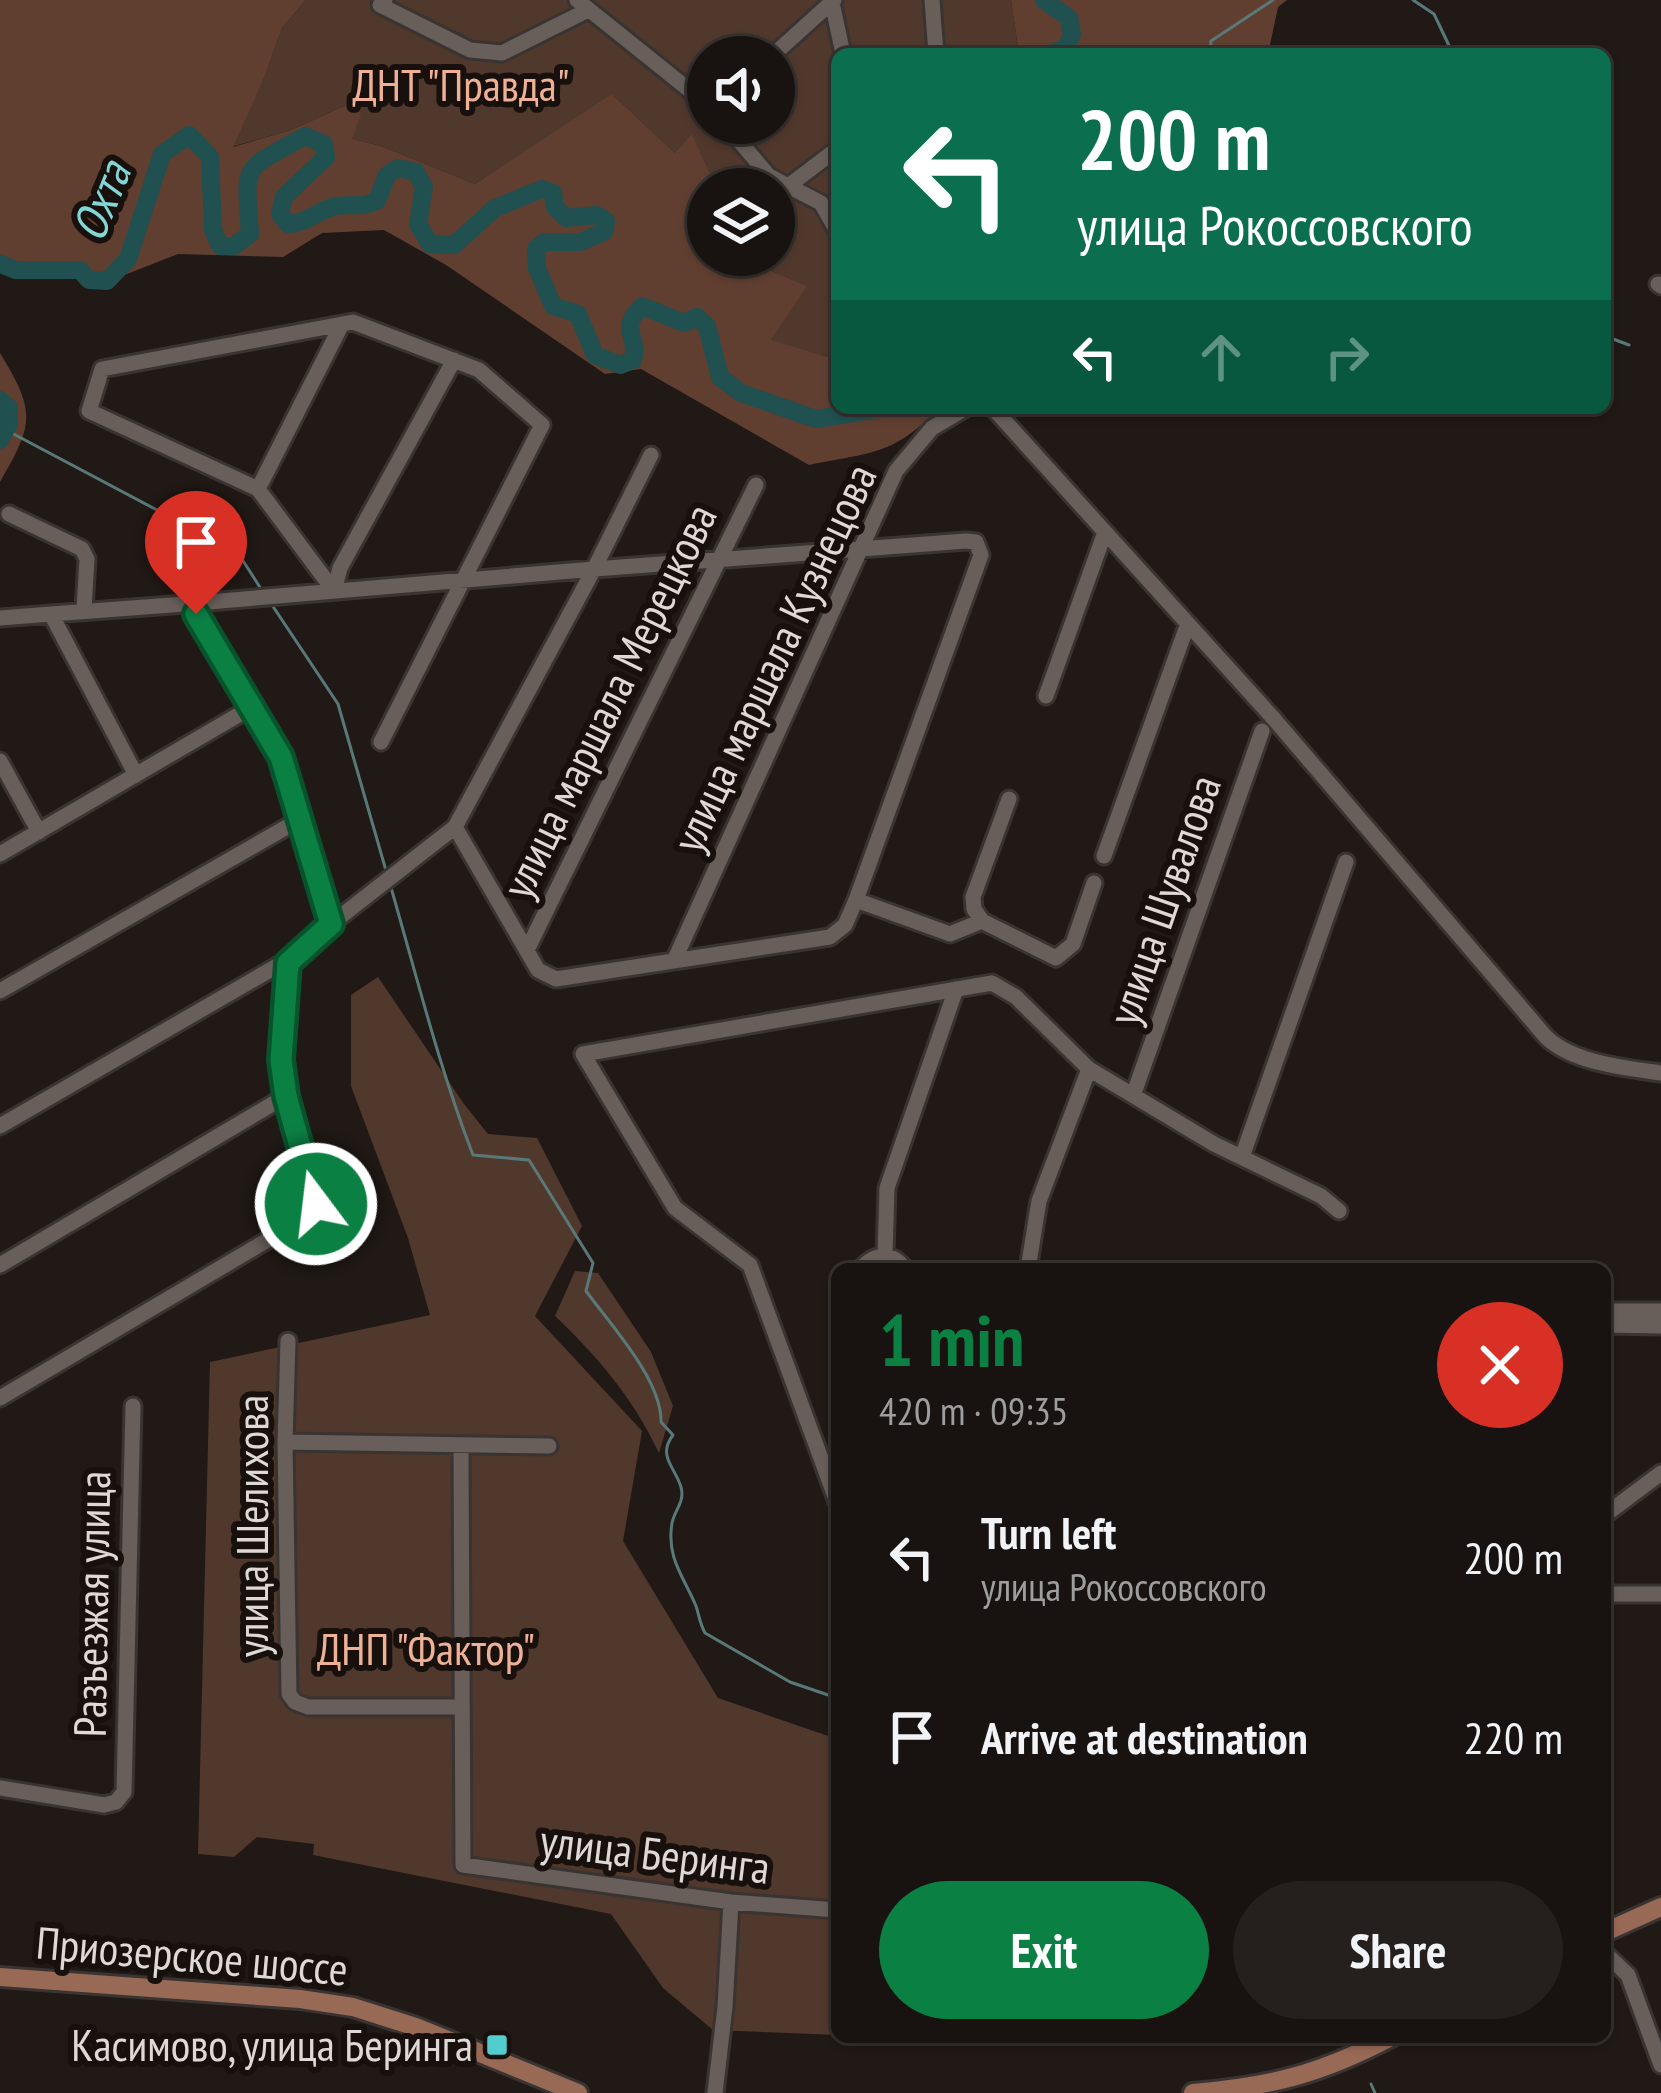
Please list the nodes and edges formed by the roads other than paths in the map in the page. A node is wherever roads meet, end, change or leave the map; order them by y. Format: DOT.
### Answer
graph roads {
  1 [pos="385,0"];
  2 [pos="932,0"];
  3 [pos="833,1"];
  4 [pos="583,5"];
  5 [pos="794,36"];
  6 [pos="842,48"];
  7 [pos="936,48"];
  8 [pos="687,88"];
  9 [pos="742,144"];
  10 [pos="831,154"];
  11 [pos="762,168"];
  12 [pos="795,181"];
  13 [pos="795,191"];
  14 [pos="831,221"];
  15 [pos="342,324"];
  16 [pos="454,360"];
  17 [pos="956,414"];
  18 [pos="998,414"];
  19 [pos="651,455"];
  20 [pos="756,485"];
  21 [pos="258,489"];
  22 [pos="9,514"];
  23 [pos="1105,532"];
  24 [pos="861,549"];
  25 [pos="718,560"];
  26 [pos="593,569"];
  27 [pos="463,580"];
  28 [pos="334,591"];
  29 [pos="185,604"];
  30 [pos="84,609"];
  31 [pos="51,614"];
  32 [pos="0,618"];
  33 [pos="1187,626"];
  34 [pos="1046,696"];
  35 [pos="252,707"];
  36 [pos="1262,731"];
  37 [pos="381,742"];
  38 [pos="0,761"];
  39 [pos="136,776"];
  40 [pos="1010,799"];
  41 [pos="299,820"];
  42 [pos="455,826"];
  43 [pos="38,832"];
  44 [pos="0,854"];
  45 [pos="1105,856"];
  46 [pos="1346,862"];
  47 [pos="1094,883"];
  48 [pos="974,897"];
  49 [pos="856,900"];
  50 [pos="982,921"];
  51 [pos="331,924"];
  52 [pos="962,930"];
  53 [pos="527,950"];
  54 [pos="674,961"];
  55 [pos="288,963"];
  56 [pos="956,989"];
  57 [pos="0,992"];
  58 [pos="1089,1069"];
  59 [pos="1661,1073"];
  60 [pos="1134,1093"];
  61 [pos="286,1096"];
  62 [pos="0,1126"];
  63 [pos="1242,1157"];
  64 [pos="1339,1211"];
  65 [pos="885,1255"];
  66 [pos="867,1263"];
  67 [pos="896,1263"];
  68 [pos="1029,1263"];
  69 [pos="0,1264"];
  70 [pos="1611,1311"];
  71 [pos="1661,1311"];
  72 [pos="1611,1325"];
  73 [pos="1661,1326"];
  74 [pos="288,1341"];
  75 [pos="0,1398"];
  76 [pos="133,1406"];
  77 [pos="285,1442"];
  78 [pos="461,1446"];
  79 [pos="549,1446"];
  80 [pos="1660,1477"];
  81 [pos="831,1486"];
  82 [pos="1611,1511"];
  83 [pos="1611,1594"];
  84 [pos="1661,1594"];
  85 [pos="460,1706"];
  86 [pos="0,1788"];
  87 [pos="731,1902"];
  88 [pos="1661,1907"];
  89 [pos="831,1910"];
  90 [pos="1611,1929"];
  91 [pos="1611,1959"];
  92 [pos="0,1978"];
  93 [pos="1378,2043"];
  94 [pos="1661,2065"];
  95 [pos="1220,2092"];
  96 [pos="578,2093"];
  97 [pos="715,2093"];
  98 [pos="1193,2093"];
  1 -- 4 [label="street"];
  2 -- 7 [label="street"];
  3 -- 5 [label="street"];
  3 -- 6 [label="street"];
  4 -- 8 [label="street"];
  9 -- 11 [label="street"];
  10 -- 12 [label="street"];
  13 -- 14 [label="street"];
  15 -- 16 [label="street"];
  15 -- 21 [label="street"];
  15 -- 21 [label="street"];
  16 -- 27 [label="street"];
  16 -- 28 [label="street"];
  17 -- 24 [label="street, улица маршала Кузнецова"];
  18 -- 23 [label="street"];
  19 -- 26 [label="street"];
  20 -- 25 [label="street, улица маршала Мерецкова"];
  21 -- 28 [label="street"];
  22 -- 30 [label="street"];
  23 -- 33 [label="street"];
  23 -- 34 [label="street"];
  24 -- 25 [label="street"];
  24 -- 49 [label="street"];
  24 -- 54 [label="street, улица маршала Кузнецова"];
  25 -- 26 [label="street"];
  25 -- 53 [label="street, улица маршала Мерецкова"];
  26 -- 27 [label="street"];
  26 -- 42 [label="street"];
  27 -- 28 [label="street"];
  27 -- 37 [label="street"];
  28 -- 29 [label="street"];
  29 -- 30 [label="street"];
  29 -- 35 [label="street"];
  30 -- 31 [label="street"];
  31 -- 32 [label="street"];
  31 -- 39 [label="street"];
  33 -- 45 [label="street"];
  33 -- 59 [label="street"];
  35 -- 39 [label="street"];
  35 -- 41 [label="street"];
  36 -- 60 [label="street, улица Шувалова"];
  38 -- 43 [label="street"];
  39 -- 43 [label="street"];
  40 -- 48 [label="street"];
  41 -- 51 [label="street"];
  41 -- 57 [label="street"];
  42 -- 51 [label="street"];
  42 -- 53 [label="street"];
  43 -- 44 [label="street"];
  46 -- 63 [label="street"];
  47 -- 50 [label="street"];
  48 -- 50 [label="street"];
  48 -- 52 [label="street"];
  49 -- 52 [label="street"];
  49 -- 54 [label="street"];
  50 -- 52 [label="street"];
  51 -- 55 [label="street"];
  53 -- 54 [label="street"];
  55 -- 61 [label="street"];
  55 -- 62 [label="street"];
  56 -- 58 [label="street"];
  56 -- 65 [label="street"];
  56 -- 81 [label="street"];
  58 -- 60 [label="street"];
  58 -- 68 [label="street"];
  60 -- 63 [label="street"];
  61 -- 69 [label="street"];
  61 -- 75 [label="street"];
  63 -- 64 [label="street"];
  65 -- 66 [label="street"];
  65 -- 67 [label="street"];
  70 -- 71 [label="street"];
  72 -- 73 [label="street"];
  74 -- 77 [label="street, улица Шелихова"];
  76 -- 86 [label="street, Разъезжая улица"];
  77 -- 78 [label="street"];
  77 -- 85 [label="street, улица Шелихова"];
  78 -- 79 [label="street"];
  78 -- 85 [label="street"];
  80 -- 82 [label="street"];
  83 -- 84 [label="street"];
  85 -- 87 [label="street, улица Беринга"];
  87 -- 89 [label="street, улица Беринга"];
  87 -- 97 [label="street"];
  88 -- 90 [label="main road"];
  91 -- 94 [label="street"];
  92 -- 96 [label="main road, Приозерское шоссе"];
  93 -- 95 [label="main road"];
  95 -- 98 [label="main road"];
}
